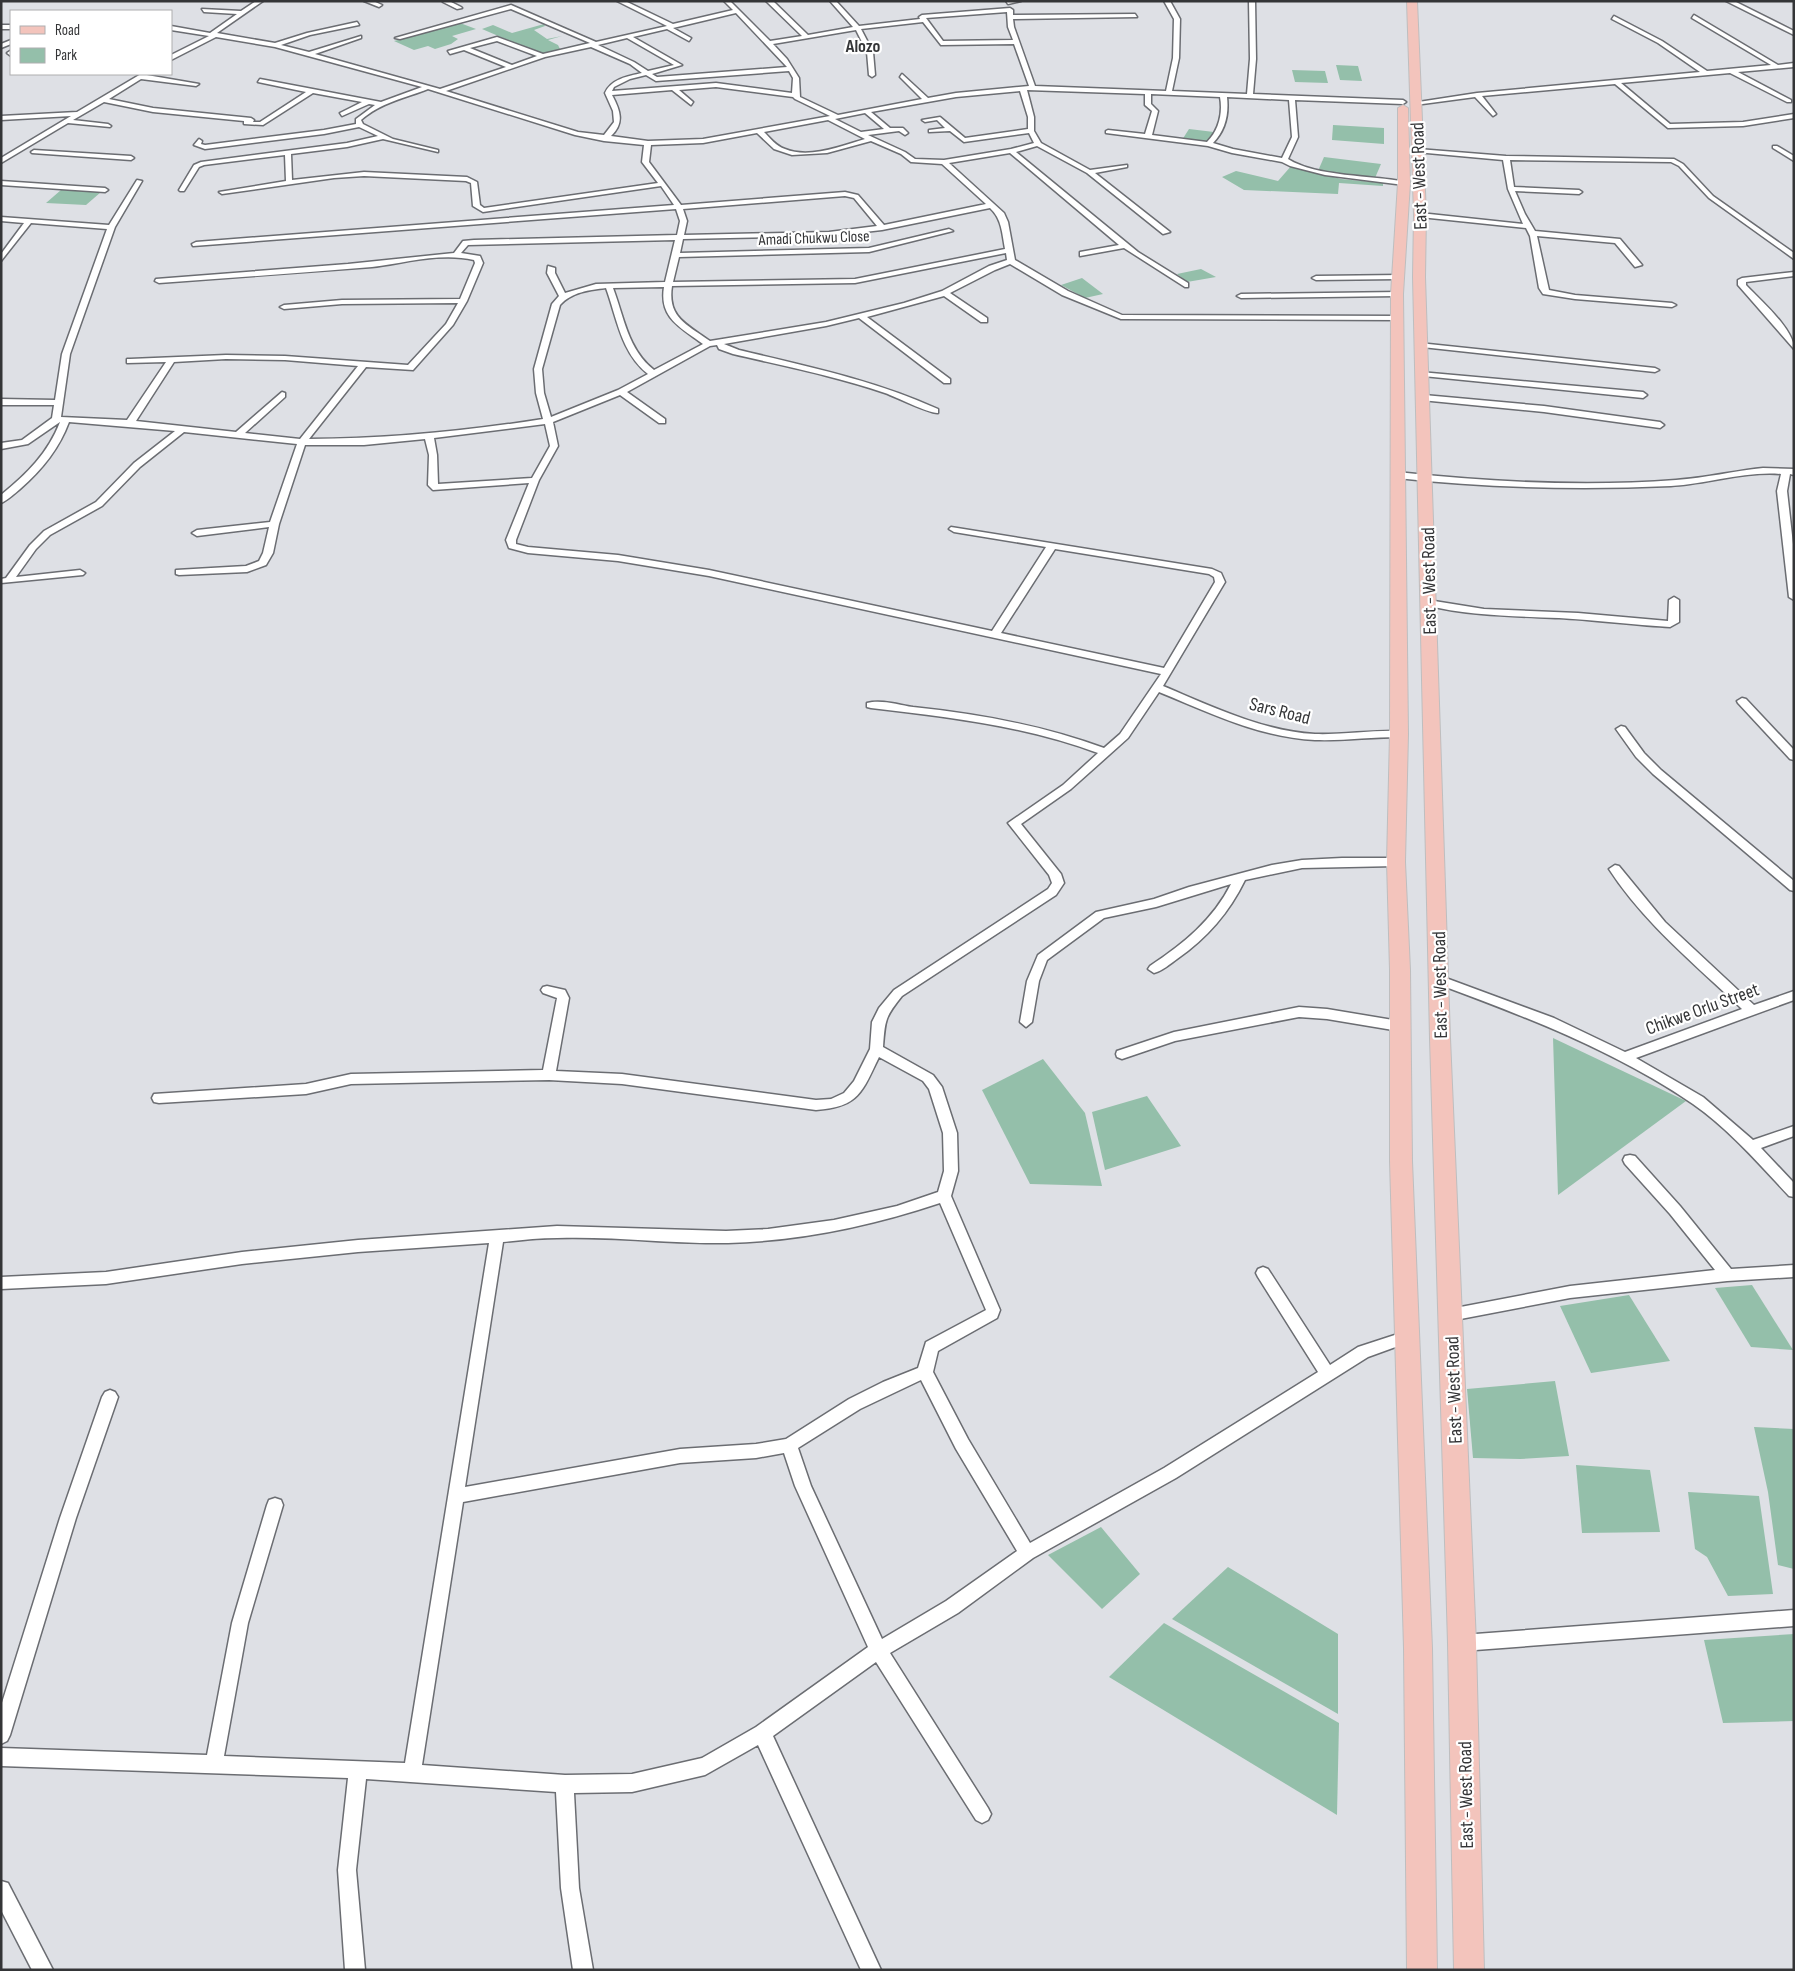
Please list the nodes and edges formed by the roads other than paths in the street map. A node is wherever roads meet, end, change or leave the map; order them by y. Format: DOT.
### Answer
graph roads {
  1 [pos="260,1"];
  2 [pos="367,1"];
  3 [pos="448,1"];
  4 [pos="497,1"];
  5 [pos="727,1"];
  6 [pos="769,1"];
  7 [pos="834,1"];
  8 [pos="1018,1"];
  9 [pos="1167,1"];
  10 [pos="1252,1"];
  11 [pos="1400,1"];
  12 [pos="1412,1"];
  13 [pos="1729,1"];
  14 [pos="622,2"];
  15 [pos="1007,2"];
  16 [pos="379,5"];
  17 [pos="511,7"];
  18 [pos="459,8"];
  19 [pos="204,10"];
  20 [pos="1010,10"];
  21 [pos="738,11"];
  22 [pos="242,13"];
  23 [pos="1135,16"];
  24 [pos="1010,17"];
  25 [pos="1694,17"];
  26 [pos="1614,18"];
  27 [pos="922,20"];
  28 [pos="357,24"];
  29 [pos="670,26"];
  30 [pos="172,28"];
  31 [pos="859,28"];
  32 [pos="1794,33"];
  33 [pos="214,35"];
  34 [pos="627,36"];
  35 [pos="359,37"];
  36 [pos="807,37"];
  37 [pos="398,38"];
  38 [pos="689,39"];
  39 [pos="1016,42"];
  40 [pos="768,43"];
  41 [pos="594,44"];
  42 [pos="274,45"];
  43 [pos="464,48"];
  44 [pos="450,52"];
  45 [pos="310,54"];
  46 [pos="543,56"];
  47 [pos="172,57"];
  48 [pos="1794,65"];
  49 [pos="510,66"];
  50 [pos="1778,67"];
  51 [pos="791,69"];
  52 [pos="1730,71"];
  53 [pos="1705,73"];
  54 [pos="646,74"];
  55 [pos="142,75"];
  56 [pos="872,75"];
  57 [pos="902,76"];
  58 [pos="260,81"];
  59 [pos="1615,81"];
  60 [pos="196,84"];
  61 [pos="428,87"];
  62 [pos="672,87"];
  63 [pos="1033,88"];
  64 [pos="1023,89"];
  65 [pos="313,90"];
  66 [pos="440,91"];
  67 [pos="608,92"];
  68 [pos="1148,92"];
  69 [pos="1169,92"];
  70 [pos="1223,94"];
  71 [pos="795,95"];
  72 [pos="1250,95"];
  73 [pos="1477,95"];
  74 [pos="1292,97"];
  75 [pos="101,99"];
  76 [pos="927,100"];
  77 [pos="1789,100"];
  78 [pos="370,101"];
  79 [pos="1409,102"];
  80 [pos="691,103"];
  81 [pos="381,104"];
  82 [pos="867,112"];
  83 [pos="77,114"];
  84 [pos="342,114"];
  85 [pos="1493,114"];
  86 [pos="1794,116"];
  87 [pos="838,117"];
  88 [pos="1,118"];
  89 [pos="830,119"];
  90 [pos="925,120"];
  91 [pos="64,121"];
  92 [pos="360,124"];
  93 [pos="108,126"];
  94 [pos="951,129"];
  95 [pos="889,130"];
  96 [pos="759,131"];
  97 [pos="931,131"];
  98 [pos="1031,131"];
  99 [pos="1108,132"];
  100 [pos="905,133"];
  101 [pos="860,135"];
  102 [pos="383,137"];
  103 [pos="1148,137"];
  104 [pos="604,138"];
  105 [pos="871,139"];
  106 [pos="199,141"];
  107 [pos="648,142"];
  108 [pos="28,143"];
  109 [pos="1038,144"];
  110 [pos="1209,144"];
  111 [pos="1775,147"];
  112 [pos="436,151"];
  113 [pos="1011,151"];
  114 [pos="1418,151"];
  115 [pos="288,153"];
  116 [pos="132,158"];
  117 [pos="1506,158"];
  118 [pos="1794,159"];
  119 [pos="1,160"];
  120 [pos="1284,160"];
  121 [pos="944,162"];
  122 [pos="1125,166"];
  123 [pos="1089,172"];
  124 [pos="139,181"];
  125 [pos="289,182"];
  126 [pos="1404,182"];
  127 [pos="1,183"];
  128 [pos="663,184"];
  129 [pos="1511,189"];
  130 [pos="105,190"];
  131 [pos="182,190"];
  132 [pos="222,192"];
  133 [pos="1579,192"];
  134 [pos="993,205"];
  135 [pos="678,206"];
  136 [pos="1420,215"];
  137 [pos="1,219"];
  138 [pos="29,221"];
  139 [pos="1526,226"];
  140 [pos="111,227"];
  141 [pos="882,228"];
  142 [pos="949,231"];
  143 [pos="1166,232"];
  144 [pos="1533,233"];
  145 [pos="680,238"];
  146 [pos="196,244"];
  147 [pos="1125,246"];
  148 [pos="1009,250"];
  149 [pos="1083,254"];
  150 [pos="456,255"];
  151 [pos="678,255"];
  152 [pos="1794,258"];
  153 [pos="1,260"];
  154 [pos="1011,261"];
  155 [pos="1638,265"];
  156 [pos="551,268"];
  157 [pos="1794,274"];
  158 [pos="1316,278"];
  159 [pos="159,281"];
  160 [pos="668,283"];
  161 [pos="1185,285"];
  162 [pos="1397,285"];
  163 [pos="609,286"];
  164 [pos="945,293"];
  165 [pos="563,296"];
  166 [pos="1241,296"];
  167 [pos="463,301"];
  168 [pos="1672,305"];
  169 [pos="284,307"];
  170 [pos="861,316"];
  171 [pos="1398,318"];
  172 [pos="984,320"];
  173 [pos="718,341"];
  174 [pos="708,344"];
  175 [pos="1422,345"];
  176 [pos="1794,347"];
  177 [pos="172,359"];
  178 [pos="130,361"];
  179 [pos="362,366"];
  180 [pos="1655,370"];
  181 [pos="654,374"];
  182 [pos="1423,374"];
  183 [pos="947,381"];
  184 [pos="622,392"];
  185 [pos="282,395"];
  186 [pos="1643,395"];
  187 [pos="1424,398"];
  188 [pos="1,402"];
  189 [pos="59,403"];
  190 [pos="935,411"];
  191 [pos="61,420"];
  192 [pos="548,421"];
  193 [pos="662,421"];
  194 [pos="130,423"];
  195 [pos="1660,425"];
  196 [pos="182,429"];
  197 [pos="237,436"];
  198 [pos="429,436"];
  199 [pos="302,442"];
  200 [pos="1,446"];
  201 [pos="1790,471"];
  202 [pos="1397,474"];
  203 [pos="1426,478"];
  204 [pos="536,480"];
  205 [pos="1,500"];
  206 [pos="274,524"];
  207 [pos="954,529"];
  208 [pos="197,534"];
  209 [pos="1052,546"];
  210 [pos="179,572"];
  211 [pos="80,573"];
  212 [pos="5,581"];
  213 [pos="1794,597"];
  214 [pos="1674,600"];
  215 [pos="1428,603"];
  216 [pos="994,636"];
  217 [pos="1167,672"];
  218 [pos="1158,687"];
  219 [pos="1742,701"];
  220 [pos="871,705"];
  221 [pos="1622,729"];
  222 [pos="1399,734"];
  223 [pos="1105,752"];
  224 [pos="1794,756"];
  225 [pos="1396,862"];
  226 [pos="1615,869"];
  227 [pos="1240,878"];
  228 [pos="1794,887"];
  229 [pos="1154,969"];
  230 [pos="1439,980"];
  231 [pos="547,990"];
  232 [pos="1794,995"];
  233 [pos="1750,1009"];
  234 [pos="1026,1022"];
  235 [pos="1399,1026"];
  236 [pos="876,1049"];
  237 [pos="1122,1054"];
  238 [pos="1624,1057"];
  239 [pos="549,1075"];
  240 [pos="159,1098"];
  241 [pos="1794,1131"];
  242 [pos="1751,1146"];
  243 [pos="1630,1160"];
  244 [pos="1794,1192"];
  245 [pos="944,1196"];
  246 [pos="497,1237"];
  247 [pos="1794,1271"];
  248 [pos="1263,1273"];
  249 [pos="1727,1275"];
  250 [pos="1,1283"];
  251 [pos="1450,1315"];
  252 [pos="1407,1337"];
  253 [pos="925,1372"];
  254 [pos="1328,1374"];
  255 [pos="110,1397"];
  256 [pos="789,1445"];
  257 [pos="455,1497"];
  258 [pos="276,1506"];
  259 [pos="1028,1553"];
  260 [pos="1794,1618"];
  261 [pos="1462,1643"];
  262 [pos="878,1650"];
  263 [pos="762,1733"];
  264 [pos="1,1735"];
  265 [pos="1,1757"];
  266 [pos="214,1763"];
  267 [pos="358,1769"];
  268 [pos="412,1774"];
  269 [pos="564,1784"];
  270 [pos="982,1814"];
  271 [pos="1,1890"];
  272 [pos="43,1970"];
  273 [pos="355,1970"];
  274 [pos="583,1970"];
  275 [pos="871,1970"];
  276 [pos="1422,1970"];
  277 [pos="1469,1970"];
  1 -- 22 [label="street"];
  2 -- 16 [label="street"];
  3 -- 18 [label="street"];
  4 -- 17 [label="street"];
  5 -- 21 [label="street"];
  6 -- 36 [label="street"];
  7 -- 31 [label="street"];
  8 -- 15 [label="street"];
  9 -- 69 [label="street"];
  10 -- 72 [label="street"];
  11 -- 79 [label="main road, East - West Road"];
  12 -- 79 [label="main road, East - West Road"];
  13 -- 32 [label="street"];
  14 -- 29 [label="street"];
  15 -- 20 [label="street"];
  17 -- 37 [label="street"];
  17 -- 41 [label="street"];
  19 -- 22 [label="street"];
  20 -- 24 [label="street"];
  20 -- 27 [label="street"];
  21 -- 29 [label="street"];
  21 -- 40 [label="street"];
  22 -- 33 [label="street"];
  23 -- 24 [label="street"];
  24 -- 39 [label="street"];
  25 -- 50 [label="street"];
  26 -- 53 [label="street"];
  27 -- 31 [label="street"];
  27 -- 39 [label="street"];
  28 -- 42 [label="street"];
  29 -- 34 [label="street"];
  29 -- 38 [label="street"];
  30 -- 33 [label="street"];
  31 -- 36 [label="street"];
  31 -- 56 [label="street"];
  33 -- 42 [label="street"];
  33 -- 47 [label="street"];
  34 -- 41 [label="street"];
  34 -- 54 [label="street"];
  35 -- 45 [label="street"];
  36 -- 40 [label="street"];
  39 -- 63 [label="street"];
  40 -- 51 [label="street"];
  41 -- 46 [label="street"];
  41 -- 54 [label="street"];
  42 -- 45 [label="street"];
  43 -- 44 [label="street"];
  43 -- 46 [label="street"];
  43 -- 49 [label="street"];
  45 -- 61 [label="street"];
  46 -- 49 [label="street"];
  48 -- 50 [label="street"];
  49 -- 66 [label="street"];
  50 -- 52 [label="street"];
  51 -- 54 [label="street"];
  51 -- 71 [label="street"];
  52 -- 53 [label="street"];
  52 -- 77 [label="street"];
  53 -- 59 [label="street"];
  54 -- 67 [label="street"];
  55 -- 60 [label="street"];
  55 -- 75 [label="street"];
  57 -- 76 [label="street"];
  58 -- 65 [label="street"];
  59 -- 73 [label="street"];
  59 -- 86 [label="street"];
  61 -- 66 [label="street"];
  61 -- 81 [label="street"];
  62 -- 67 [label="street"];
  62 -- 71 [label="street"];
  62 -- 80 [label="street"];
  63 -- 64 [label="street"];
  63 -- 68 [label="street"];
  64 -- 76 [label="street"];
  64 -- 98 [label="street"];
  65 -- 75 [label="street"];
  65 -- 78 [label="street"];
  66 -- 104 [label="street"];
  67 -- 104 [label="street"];
  68 -- 69 [label="street"];
  68 -- 103 [label="street"];
  69 -- 70 [label="street"];
  70 -- 72 [label="street"];
  70 -- 110 [label="street"];
  71 -- 87 [label="street"];
  72 -- 74 [label="street"];
  73 -- 79 [label="street"];
  73 -- 85 [label="street"];
  74 -- 79 [label="street"];
  74 -- 120 [label="street"];
  75 -- 83 [label="street"];
  76 -- 82 [label="street"];
  78 -- 81 [label="street"];
  78 -- 84 [label="street"];
  79 -- 114 [label="main road, East - West Road"];
  79 -- 126 [label="main road, East - West Road"];
  81 -- 92 [label="street"];
  82 -- 87 [label="street"];
  82 -- 95 [label="street"];
  83 -- 88 [label="street"];
  83 -- 91 [label="street"];
  87 -- 89 [label="street"];
  89 -- 96 [label="street"];
  89 -- 101 [label="street"];
  90 -- 94 [label="street"];
  91 -- 93 [label="street"];
  91 -- 108 [label="street"];
  92 -- 102 [label="street"];
  92 -- 106 [label="street"];
  94 -- 97 [label="street"];
  94 -- 98 [label="street"];
  95 -- 100 [label="street"];
  95 -- 101 [label="street"];
  96 -- 105 [label="street"];
  96 -- 107 [label="street"];
  98 -- 109 [label="street"];
  99 -- 103 [label="street"];
  101 -- 105 [label="street"];
  102 -- 112 [label="street"];
  102 -- 115 [label="street"];
  103 -- 110 [label="street"];
  104 -- 107 [label="street"];
  105 -- 121 [label="street"];
  107 -- 128 [label="street"];
  108 -- 116 [label="street"];
  108 -- 119 [label="street"];
  109 -- 113 [label="street"];
  109 -- 123 [label="street"];
  110 -- 120 [label="street"];
  111 -- 118 [label="street"];
  113 -- 121 [label="street"];
  113 -- 147 [label="street"];
  114 -- 117 [label="street"];
  114 -- 136 [label="main road, East - West Road"];
  115 -- 125 [label="street"];
  115 -- 131 [label="street"];
  117 -- 129 [label="street"];
  117 -- 152 [label="street"];
  120 -- 126 [label="street"];
  121 -- 134 [label="street"];
  122 -- 123 [label="street"];
  123 -- 143 [label="street"];
  124 -- 140 [label="street"];
  125 -- 128 [label="street"];
  125 -- 132 [label="street"];
  126 -- 162 [label="main road, East - West Road"];
  127 -- 130 [label="street"];
  128 -- 135 [label="street"];
  129 -- 133 [label="street"];
  129 -- 139 [label="street"];
  134 -- 141 [label="street"];
  134 -- 148 [label="street"];
  135 -- 141 [label="street"];
  135 -- 145 [label="street"];
  135 -- 146 [label="street"];
  136 -- 139 [label="street"];
  136 -- 175 [label="main road, East - West Road"];
  137 -- 138 [label="street"];
  138 -- 140 [label="street"];
  138 -- 153 [label="street"];
  139 -- 144 [label="street"];
  140 -- 189 [label="street"];
  141 -- 145 [label="street"];
  142 -- 151 [label="street, Amadi Chukwu Close"];
  144 -- 155 [label="street"];
  144 -- 168 [label="street"];
  145 -- 150 [label="street"];
  145 -- 151 [label="street"];
  147 -- 149 [label="street"];
  147 -- 161 [label="street"];
  148 -- 154 [label="street"];
  148 -- 160 [label="street"];
  150 -- 159 [label="street"];
  150 -- 167 [label="street"];
  151 -- 160 [label="street"];
  154 -- 164 [label="street"];
  154 -- 171 [label="street"];
  156 -- 165 [label="street"];
  157 -- 176 [label="street"];
  158 -- 162 [label="street"];
  160 -- 163 [label="street"];
  160 -- 174 [label="street"];
  162 -- 166 [label="street"];
  162 -- 171 [label="main road, East - West Road"];
  163 -- 165 [label="street"];
  163 -- 181 [label="street"];
  164 -- 170 [label="street"];
  164 -- 172 [label="street"];
  165 -- 192 [label="street"];
  167 -- 169 [label="street"];
  167 -- 179 [label="street"];
  170 -- 173 [label="street"];
  170 -- 183 [label="street"];
  171 -- 202 [label="main road, East - West Road"];
  173 -- 174 [label="street"];
  173 -- 190 [label="street"];
  174 -- 181 [label="street"];
  175 -- 180 [label="street"];
  175 -- 182 [label="main road, East - West Road"];
  177 -- 178 [label="street"];
  177 -- 179 [label="street"];
  177 -- 194 [label="street"];
  179 -- 199 [label="street"];
  181 -- 184 [label="street"];
  182 -- 186 [label="street"];
  182 -- 187 [label="main road, East - West Road"];
  184 -- 192 [label="street"];
  184 -- 193 [label="street"];
  185 -- 197 [label="street"];
  187 -- 195 [label="street"];
  187 -- 203 [label="main road, East - West Road"];
  188 -- 189 [label="street"];
  189 -- 191 [label="street"];
  191 -- 194 [label="street"];
  191 -- 200 [label="street"];
  191 -- 205 [label="street"];
  192 -- 198 [label="street"];
  192 -- 204 [label="street"];
  194 -- 196 [label="street"];
  196 -- 197 [label="street"];
  196 -- 212 [label="street"];
  197 -- 199 [label="street"];
  198 -- 199 [label="street"];
  198 -- 204 [label="street"];
  199 -- 206 [label="street"];
  201 -- 203 [label="street"];
  201 -- 213 [label="street"];
  202 -- 203 [label="street"];
  202 -- 222 [label="main road, East - West Road"];
  203 -- 215 [label="main road, East - West Road"];
  204 -- 216 [label="street"];
  206 -- 208 [label="street"];
  206 -- 210 [label="street"];
  207 -- 209 [label="street"];
  209 -- 216 [label="street"];
  209 -- 217 [label="street"];
  211 -- 212 [label="street"];
  214 -- 215 [label="street"];
  215 -- 230 [label="main road, East - West Road"];
  216 -- 217 [label="street"];
  217 -- 218 [label="street"];
  218 -- 222 [label="street, Sars Road"];
  218 -- 223 [label="street"];
  219 -- 224 [label="street"];
  220 -- 223 [label="street"];
  221 -- 228 [label="street"];
  222 -- 225 [label="main road, East - West Road"];
  223 -- 236 [label="street"];
  225 -- 227 [label="street"];
  225 -- 235 [label="main road, East - West Road"];
  226 -- 233 [label="street"];
  227 -- 229 [label="street"];
  227 -- 234 [label="street"];
  230 -- 238 [label="street"];
  230 -- 251 [label="main road, East - West Road"];
  231 -- 239 [label="street"];
  232 -- 233 [label="street, Chikwe Orlu Street"];
  233 -- 238 [label="street, Chikwe Orlu Street"];
  235 -- 237 [label="street"];
  235 -- 252 [label="main road, East - West Road"];
  236 -- 239 [label="street"];
  236 -- 245 [label="street"];
  238 -- 242 [label="street"];
  239 -- 240 [label="street"];
  241 -- 242 [label="street"];
  242 -- 244 [label="street"];
  243 -- 249 [label="street"];
  245 -- 246 [label="street"];
  245 -- 253 [label="street"];
  246 -- 250 [label="street"];
  246 -- 257 [label="street"];
  247 -- 249 [label="street"];
  248 -- 254 [label="street"];
  249 -- 251 [label="street"];
  251 -- 261 [label="main road, East - West Road"];
  252 -- 254 [label="street"];
  252 -- 276 [label="main road, East - West Road"];
  253 -- 256 [label="street"];
  253 -- 259 [label="street"];
  254 -- 259 [label="street"];
  255 -- 264 [label="street"];
  256 -- 257 [label="street"];
  256 -- 262 [label="street"];
  257 -- 268 [label="street"];
  258 -- 266 [label="street"];
  259 -- 262 [label="street"];
  260 -- 261 [label="street"];
  261 -- 277 [label="main road, East - West Road"];
  262 -- 263 [label="street"];
  262 -- 270 [label="street"];
  263 -- 269 [label="street"];
  263 -- 275 [label="street"];
  265 -- 266 [label="street"];
  266 -- 267 [label="street"];
  267 -- 268 [label="street"];
  267 -- 273 [label="street"];
  268 -- 269 [label="street"];
  269 -- 274 [label="street"];
  271 -- 272 [label="street"];
}
